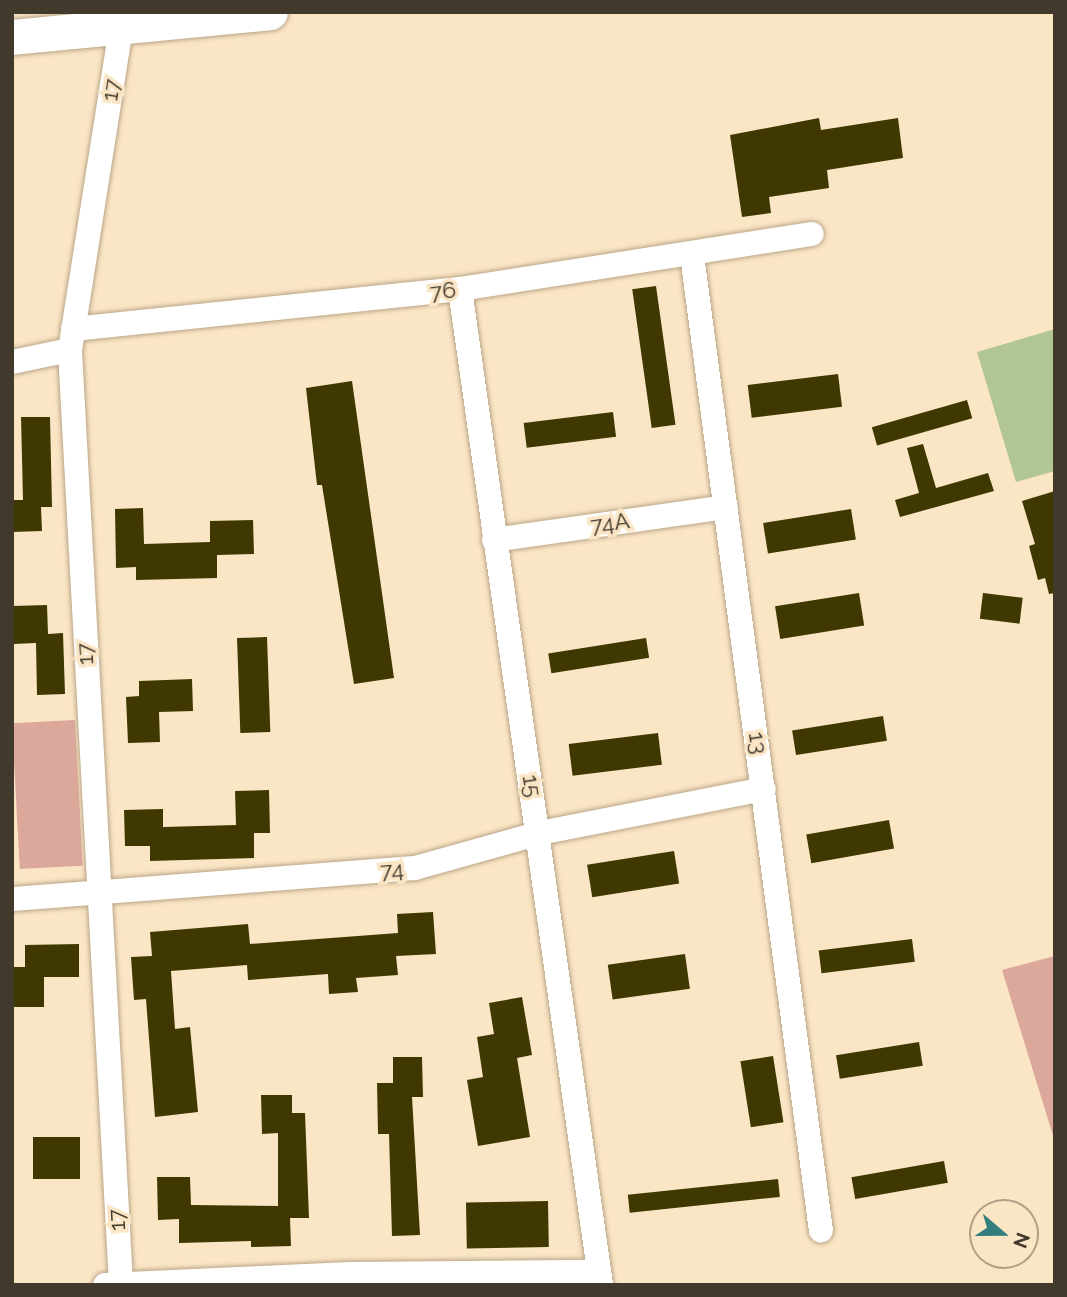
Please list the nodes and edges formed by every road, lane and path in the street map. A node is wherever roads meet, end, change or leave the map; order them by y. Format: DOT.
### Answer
graph roads {
  1 [pos="270,12"];
  2 [pos="121,27"];
  3 [pos="12,37"];
  4 [pos="812,234"];
  5 [pos="692,255"];
  6 [pos="460,289"];
  7 [pos="71,340"];
  8 [pos="12,362"];
  9 [pos="726,507"];
  10 [pos="494,540"];
  11 [pos="764,789"];
  12 [pos="540,833"];
  13 [pos="98,894"];
  14 [pos="12,899"];
  15 [pos="821,1231"];
  16 [pos="600,1278"];
  17 [pos="121,1284"];
  18 [pos="104,1285"];
  1 -- 2 [label="street"];
  2 -- 3 [label="street"];
  2 -- 7 [label="street, 17"];
  4 -- 5 [label="street, 76"];
  5 -- 6 [label="street, 76"];
  5 -- 9 [label="street, 13"];
  6 -- 7 [label="street, 76"];
  6 -- 10 [label="street, 15"];
  7 -- 8 [label="street, 76"];
  7 -- 13 [label="street, 17"];
  9 -- 10 [label="street, 74A"];
  9 -- 11 [label="street, 13"];
  10 -- 12 [label="street, 15"];
  11 -- 12 [label="street, 74"];
  11 -- 15 [label="street, 13"];
  12 -- 13 [label="street, 74"];
  12 -- 16 [label="street, 15"];
  13 -- 14 [label="street, 74"];
  13 -- 17 [label="street, 17"];
  16 -- 17 [label="street"];
  17 -- 18 [label="street"];
}
